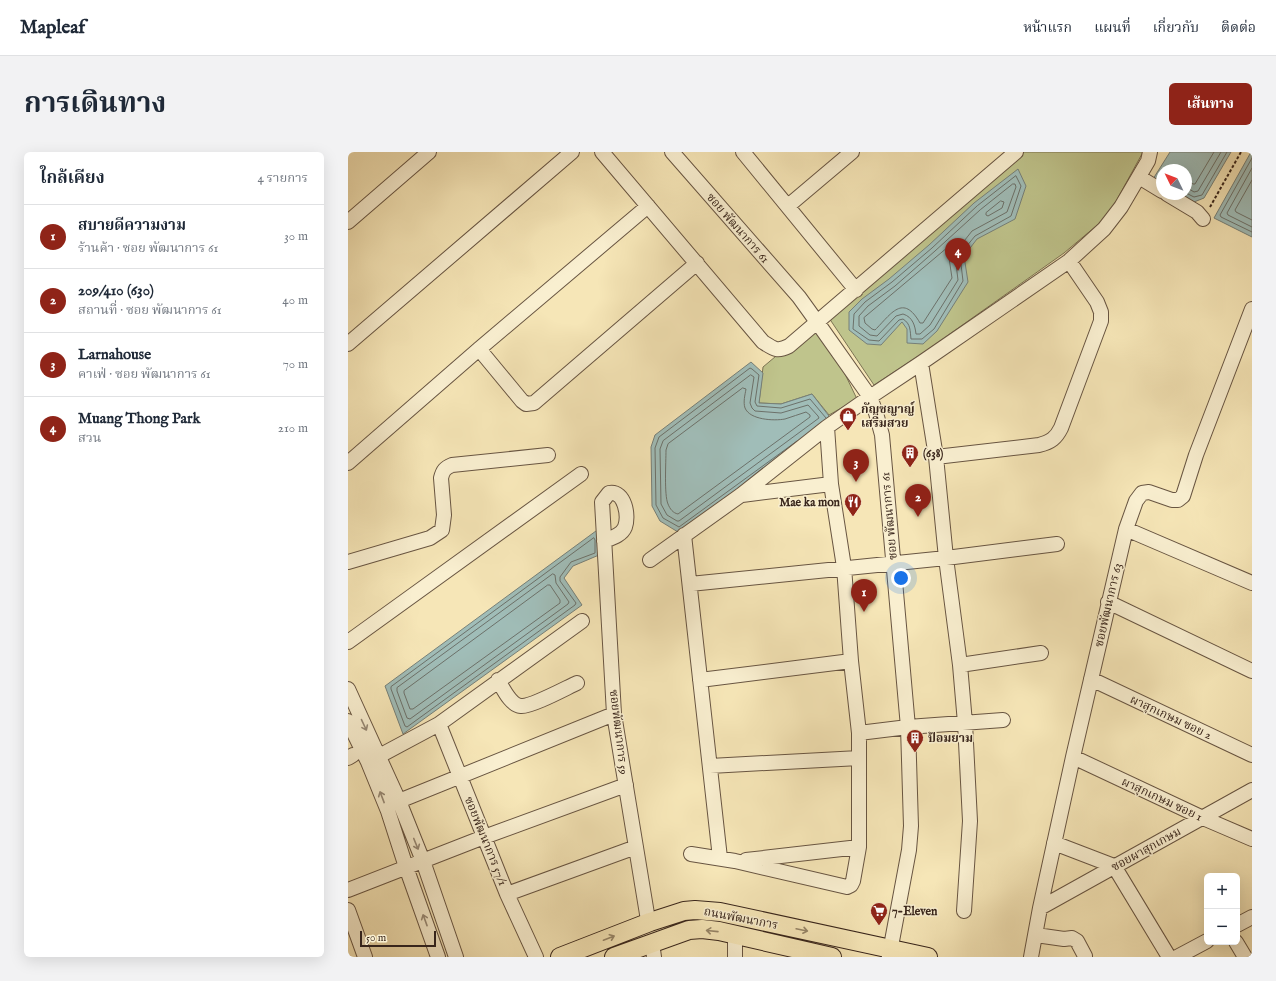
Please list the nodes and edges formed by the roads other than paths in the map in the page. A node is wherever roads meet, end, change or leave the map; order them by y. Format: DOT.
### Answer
graph roads {
  1 [pos="429,152"];
  2 [pos="572,152"];
  3 [pos="602,152"];
  4 [pos="672,152"];
  5 [pos="744,152"];
  6 [pos="852,152"];
  7 [pos="1016,152"];
  8 [pos="1150,152"];
  9 [pos="1138,177"];
  10 [pos="1156,188"];
  11 [pos="1177,200"];
  12 [pos="648,206"];
  13 [pos="788,206"];
  14 [pos="1206,213"];
  15 [pos="348,222"];
  16 [pos="1069,262"];
  17 [pos="697,263"];
  18 [pos="856,290"];
  19 [pos="1252,309"];
  20 [pos="817,322"];
  21 [pos="348,344"];
  22 [pos="478,349"];
  23 [pos="921,363"];
  24 [pos="870,397"];
  25 [pos="827,427"];
  26 [pos="548,455"];
  27 [pos="936,457"];
  28 [pos="348,463"];
  29 [pos="581,474"];
  30 [pos="831,484"];
  31 [pos="741,495"];
  32 [pos="1126,529"];
  33 [pos="684,535"];
  34 [pos="604,541"];
  35 [pos="1057,544"];
  36 [pos="946,558"];
  37 [pos="650,560"];
  38 [pos="348,562"];
  39 [pos="893,562"];
  40 [pos="844,568"];
  41 [pos="1252,583"];
  42 [pos="690,584"];
  43 [pos="1108,602"];
  44 [pos="582,621"];
  45 [pos="348,642"];
  46 [pos="1041,653"];
  47 [pos="851,661"];
  48 [pos="960,665"];
  49 [pos="1252,670"];
  50 [pos="1091,679"];
  51 [pos="498,680"];
  52 [pos="700,680"];
  53 [pos="577,683"];
  54 [pos="348,689"];
  55 [pos="614,714"];
  56 [pos="1003,720"];
  57 [pos="348,722"];
  58 [pos="965,723"];
  59 [pos="439,724"];
  60 [pos="908,727"];
  61 [pos="859,733"];
  62 [pos="1252,755"];
  63 [pos="1073,757"];
  64 [pos="859,758"];
  65 [pos="373,759"];
  66 [pos="710,766"];
  67 [pos="460,777"];
  68 [pos="626,785"];
  69 [pos="1252,790"];
  70 [pos="399,801"];
  71 [pos="1203,818"];
  72 [pos="484,837"];
  73 [pos="1252,839"];
  74 [pos="1054,843"];
  75 [pos="636,847"];
  76 [pos="859,847"];
  77 [pos="692,854"];
  78 [pos="720,858"];
  79 [pos="423,861"];
  80 [pos="735,861"];
  81 [pos="1114,866"];
  82 [pos="406,867"];
  83 [pos="348,890"];
  84 [pos="507,894"];
  85 [pos="1040,908"];
  86 [pos="348,910"];
  87 [pos="964,911"];
  88 [pos="1252,917"];
  89 [pos="650,922"];
  90 [pos="1240,923"];
  91 [pos="735,935"];
  92 [pos="1036,935"];
  93 [pos="1204,943"];
  94 [pos="1238,945"];
  95 [pos="653,950"];
  96 [pos="890,953"];
  97 [pos="1085,956"];
  98 [pos="365,957"];
  99 [pos="438,957"];
  100 [pos="456,957"];
  101 [pos="536,957"];
  102 [pos="560,957"];
  103 [pos="614,957"];
  104 [pos="735,957"];
  105 [pos="832,957"];
  106 [pos="928,957"];
  107 [pos="1031,957"];
  108 [pos="1168,957"];
  109 [pos="1177,957"];
  110 [pos="1245,957"];
  1 -- 15 [label="street"];
  2 -- 21 [label="street"];
  3 -- 12 [label="street"];
  4 -- 20 [label="street, ซอย พัฒนาการ 61"];
  5 -- 13 [label="street"];
  6 -- 13 [label="street"];
  7 -- 18 [label="street"];
  8 -- 9 [label="street"];
  9 -- 10 [label="street"];
  9 -- 16 [label="street"];
  11 -- 14 [label="street"];
  12 -- 17 [label="street"];
  12 -- 22 [label="street"];
  13 -- 18 [label="street"];
  16 -- 23 [label="street"];
  16 -- 27 [label="street"];
  17 -- 20 [label="street"];
  17 -- 22 [label="street"];
  18 -- 20 [label="street"];
  19 -- 32 [label="street, ซอยพัฒนาการ 63"];
  20 -- 24 [label="street, ซอย พัฒนาการ 61"];
  22 -- 28 [label="street"];
  23 -- 24 [label="street"];
  23 -- 27 [label="street"];
  24 -- 25 [label="street"];
  24 -- 39 [label="street, ซอย พัฒนาการ 61"];
  25 -- 30 [label="street"];
  25 -- 31 [label="street"];
  26 -- 38 [label="street"];
  27 -- 36 [label="street"];
  29 -- 45 [label="street"];
  30 -- 31 [label="street"];
  30 -- 40 [label="street"];
  31 -- 33 [label="street"];
  32 -- 41 [label="street"];
  32 -- 43 [label="street, ซอยพัฒนาการ 63"];
  33 -- 37 [label="street"];
  33 -- 42 [label="street"];
  34 -- 55 [label="street, ซอยพัฒนาการ 59"];
  35 -- 36 [label="street"];
  36 -- 39 [label="street"];
  36 -- 48 [label="street"];
  39 -- 40 [label="street"];
  39 -- 60 [label="street, ซอย พัฒนาการ 61"];
  40 -- 42 [label="street"];
  40 -- 47 [label="street"];
  42 -- 52 [label="street"];
  43 -- 49 [label="street"];
  43 -- 50 [label="street, ซอยพัฒนาการ 63"];
  44 -- 51 [label="street"];
  46 -- 48 [label="street"];
  47 -- 52 [label="street"];
  47 -- 61 [label="street"];
  48 -- 58 [label="street"];
  50 -- 62 [label="street, ผาสุกเกษม ซอย 2"];
  50 -- 63 [label="street, ซอยพัฒนาการ 63"];
  51 -- 53 [label="street"];
  51 -- 59 [label="street"];
  52 -- 66 [label="street"];
  54 -- 65 [label="street, one-way"];
  55 -- 67 [label="street"];
  55 -- 68 [label="street, ซอยพัฒนาการ 59"];
  56 -- 58 [label="street"];
  57 -- 65 [label="street"];
  58 -- 60 [label="street"];
  58 -- 87 [label="street"];
  59 -- 65 [label="street"];
  59 -- 67 [label="street, ซอยพัฒนาการ 57/1"];
  60 -- 61 [label="street"];
  60 -- 96 [label="street, ซอย พัฒนาการ 61"];
  61 -- 64 [label="street"];
  63 -- 71 [label="street, ผาสุกเกษม ซอย 1"];
  63 -- 74 [label="street, ซอยพัฒนาการ 63"];
  64 -- 66 [label="street"];
  64 -- 76 [label="street"];
  65 -- 70 [label="street"];
  82 -- 65 [label="street, one-way"];
  66 -- 78 [label="street"];
  67 -- 70 [label="street"];
  67 -- 72 [label="street, ซอยพัฒนาการ 57/1"];
  68 -- 72 [label="street"];
  68 -- 75 [label="street, ซอยพัฒนาการ 59"];
  69 -- 71 [label="street, ซอยผาสุกเกษม"];
  70 -- 79 [label="street, one-way"];
  71 -- 73 [label="street, ผาสุกเกษม ซอย 1"];
  71 -- 81 [label="street, ซอยผาสุกเกษม"];
  72 -- 79 [label="street"];
  72 -- 84 [label="street, ซอยพัฒนาการ 57/1"];
  74 -- 81 [label="street"];
  74 -- 85 [label="street, ซอยพัฒนาการ 63"];
  75 -- 84 [label="street"];
  75 -- 89 [label="street, ซอยพัฒนาการ 59"];
  76 -- 80 [label="street"];
  76 -- 80 [label="street"];
  77 -- 78 [label="street"];
  78 -- 80 [label="street"];
  79 -- 82 [label="street"];
  79 -- 100 [label="street"];
  81 -- 85 [label="street, ซอยผาสุกเกษม"];
  81 -- 108 [label="street"];
  82 -- 83 [label="street"];
  99 -- 82 [label="street, one-way"];
  84 -- 101 [label="street, ซอยพัฒนาการ 57/1"];
  85 -- 92 [label="street, ซอยพัฒนาการ 63"];
  86 -- 98 [label="street"];
  88 -- 90 [label="street"];
  89 -- 96 [label="main road, ถนนพัฒนาการ, one-way"];
  102 -- 89 [label="main road, ถนนพัฒนาการ, one-way"];
  91 -- 95 [label="main road, ถนนพัฒนาการ, one-way"];
  91 -- 104 [label="street"];
  91 -- 105 [label="main road, ถนนพัฒนาการ"];
  92 -- 97 [label="street"];
  92 -- 107 [label="street, ซอยพัฒนาการ 63"];
  93 -- 109 [label="street"];
  94 -- 110 [label="street"];
  95 -- 103 [label="main road, ถนนพัฒนาการ"];
  96 -- 106 [label="main road, ถนนพัฒนาการ"];
}
